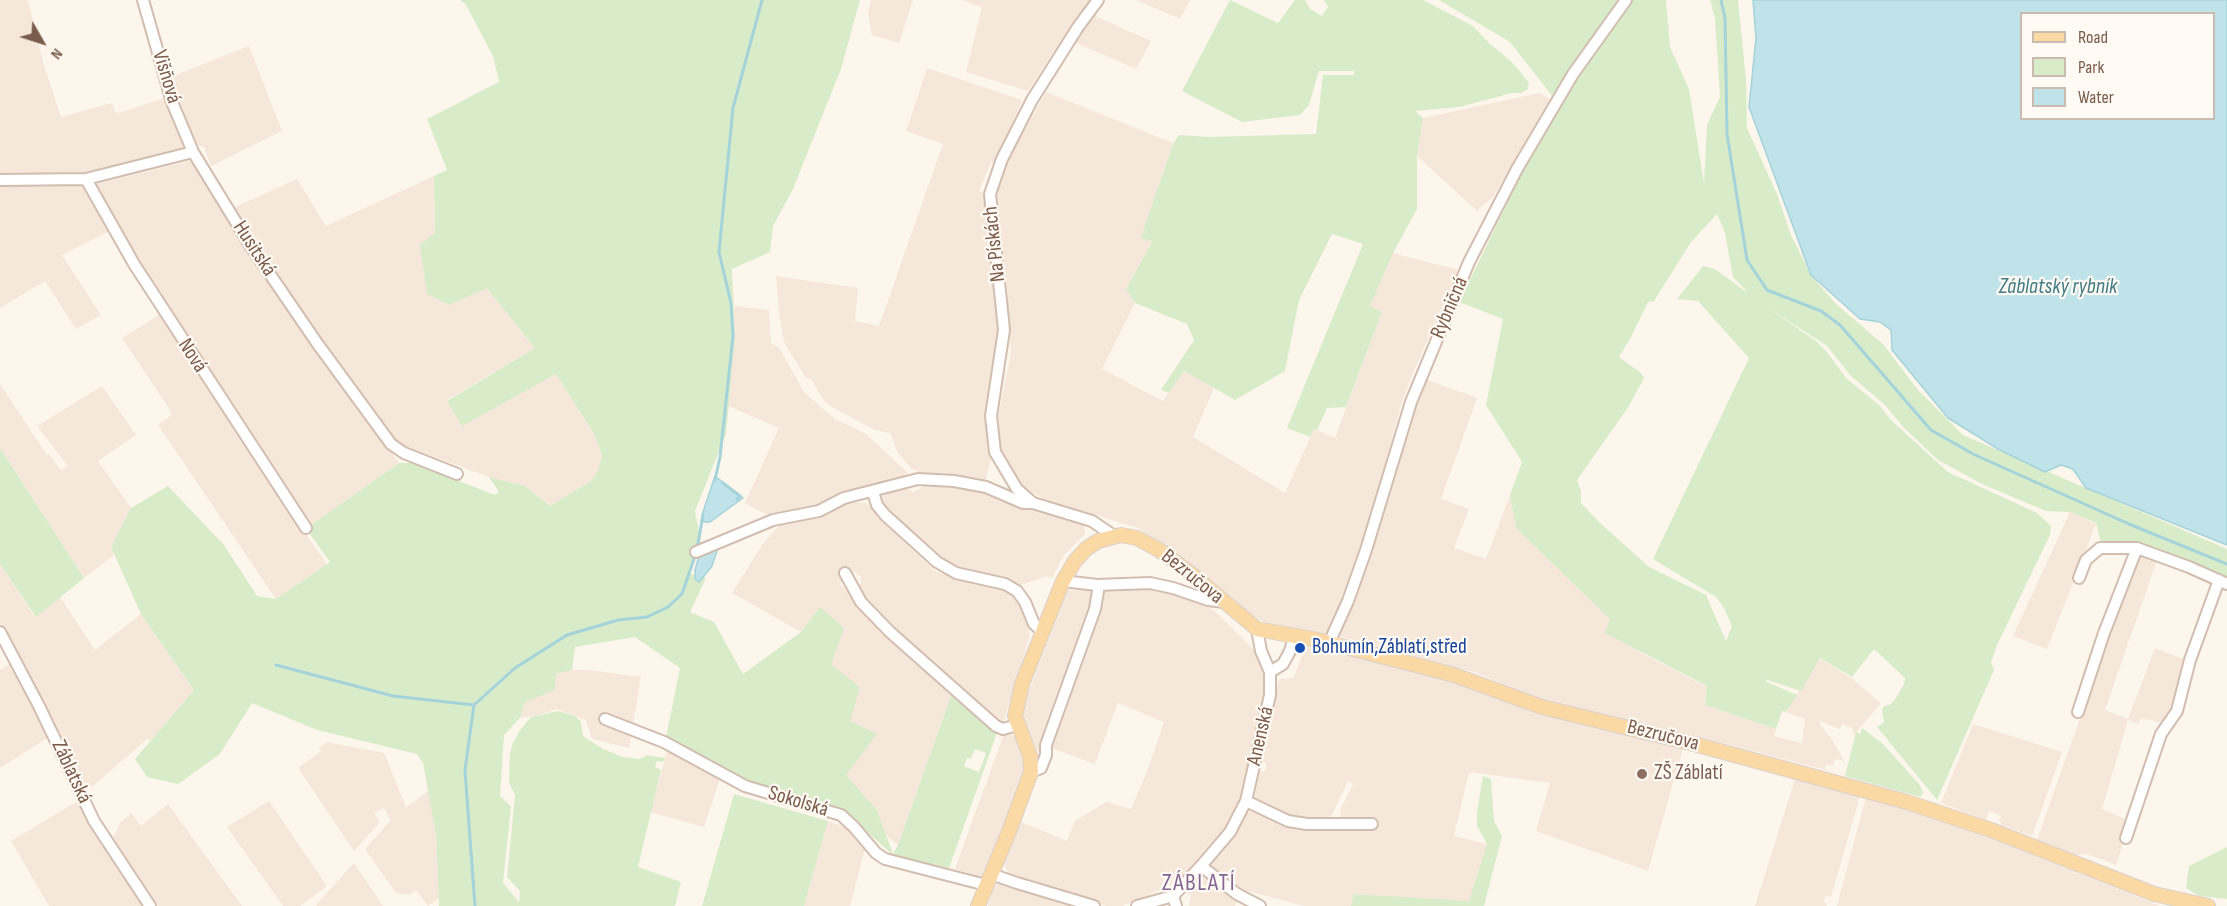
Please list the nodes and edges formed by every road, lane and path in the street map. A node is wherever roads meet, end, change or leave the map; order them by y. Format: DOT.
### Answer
graph roads {
  1 [pos="143,0"];
  2 [pos="1098,0"];
  3 [pos="1626,0"];
  4 [pos="193,152"];
  5 [pos="87,179"];
  6 [pos="0,180"];
  7 [pos="458,474"];
  8 [pos="873,492"];
  9 [pos="1033,503"];
  10 [pos="306,528"];
  11 [pos="1114,536"];
  12 [pos="2137,548"];
  13 [pos="696,552"];
  14 [pos="845,573"];
  15 [pos="2079,578"];
  16 [pos="1064,581"];
  17 [pos="2223,582"];
  18 [pos="1099,585"];
  19 [pos="1224,602"];
  20 [pos="1257,629"];
  21 [pos="0,632"];
  22 [pos="1043,632"];
  23 [pos="1294,637"];
  24 [pos="1329,643"];
  25 [pos="1270,672"];
  26 [pos="2078,712"];
  27 [pos="605,719"];
  28 [pos="1017,724"];
  29 [pos="1031,772"];
  30 [pos="1246,801"];
  31 [pos="1372,824"];
  32 [pos="2126,838"];
  33 [pos="1201,866"];
  34 [pos="989,879"];
  35 [pos="1174,901"];
  36 [pos="150,906"];
  37 [pos="978,906"];
  38 [pos="1094,906"];
  39 [pos="1137,906"];
  40 [pos="1260,906"];
  41 [pos="2208,906"];
  1 -- 4 [label="street, Višňová"];
  2 -- 9 [label="street, Na Pískách"];
  3 -- 24 [label="street, Rybničná"];
  4 -- 5 [label="street"];
  4 -- 7 [label="street, Husitská"];
  5 -- 6 [label="street"];
  5 -- 10 [label="street, Nová"];
  8 -- 9 [label="street"];
  8 -- 13 [label="street"];
  8 -- 22 [label="street"];
  9 -- 11 [label="street"];
  11 -- 16 [label="main road"];
  11 -- 19 [label="main road, Bezručova"];
  12 -- 15 [label="street"];
  12 -- 17 [label="street"];
  12 -- 26 [label="street"];
  14 -- 28 [label="street"];
  16 -- 18 [label="street"];
  16 -- 22 [label="main road"];
  17 -- 32 [label="street"];
  18 -- 19 [label="street"];
  18 -- 29 [label="street"];
  19 -- 20 [label="main road, Bezručova"];
  20 -- 23 [label="main road, Bezručova"];
  20 -- 25 [label="street, Anenská"];
  21 -- 36 [label="street, Záblatská"];
  22 -- 28 [label="main road"];
  23 -- 24 [label="main road, Bezručova"];
  23 -- 25 [label="street"];
  24 -- 41 [label="main road, Bezručova"];
  25 -- 30 [label="street, Anenská"];
  27 -- 34 [label="street, Sokolská"];
  28 -- 29 [label="main road"];
  29 -- 34 [label="main road"];
  30 -- 31 [label="street"];
  30 -- 33 [label="street, Anenská"];
  33 -- 35 [label="street, Anenská"];
  33 -- 40 [label="street"];
  34 -- 37 [label="main road"];
  34 -- 38 [label="street, Sokolská"];
  35 -- 39 [label="street"];
}
